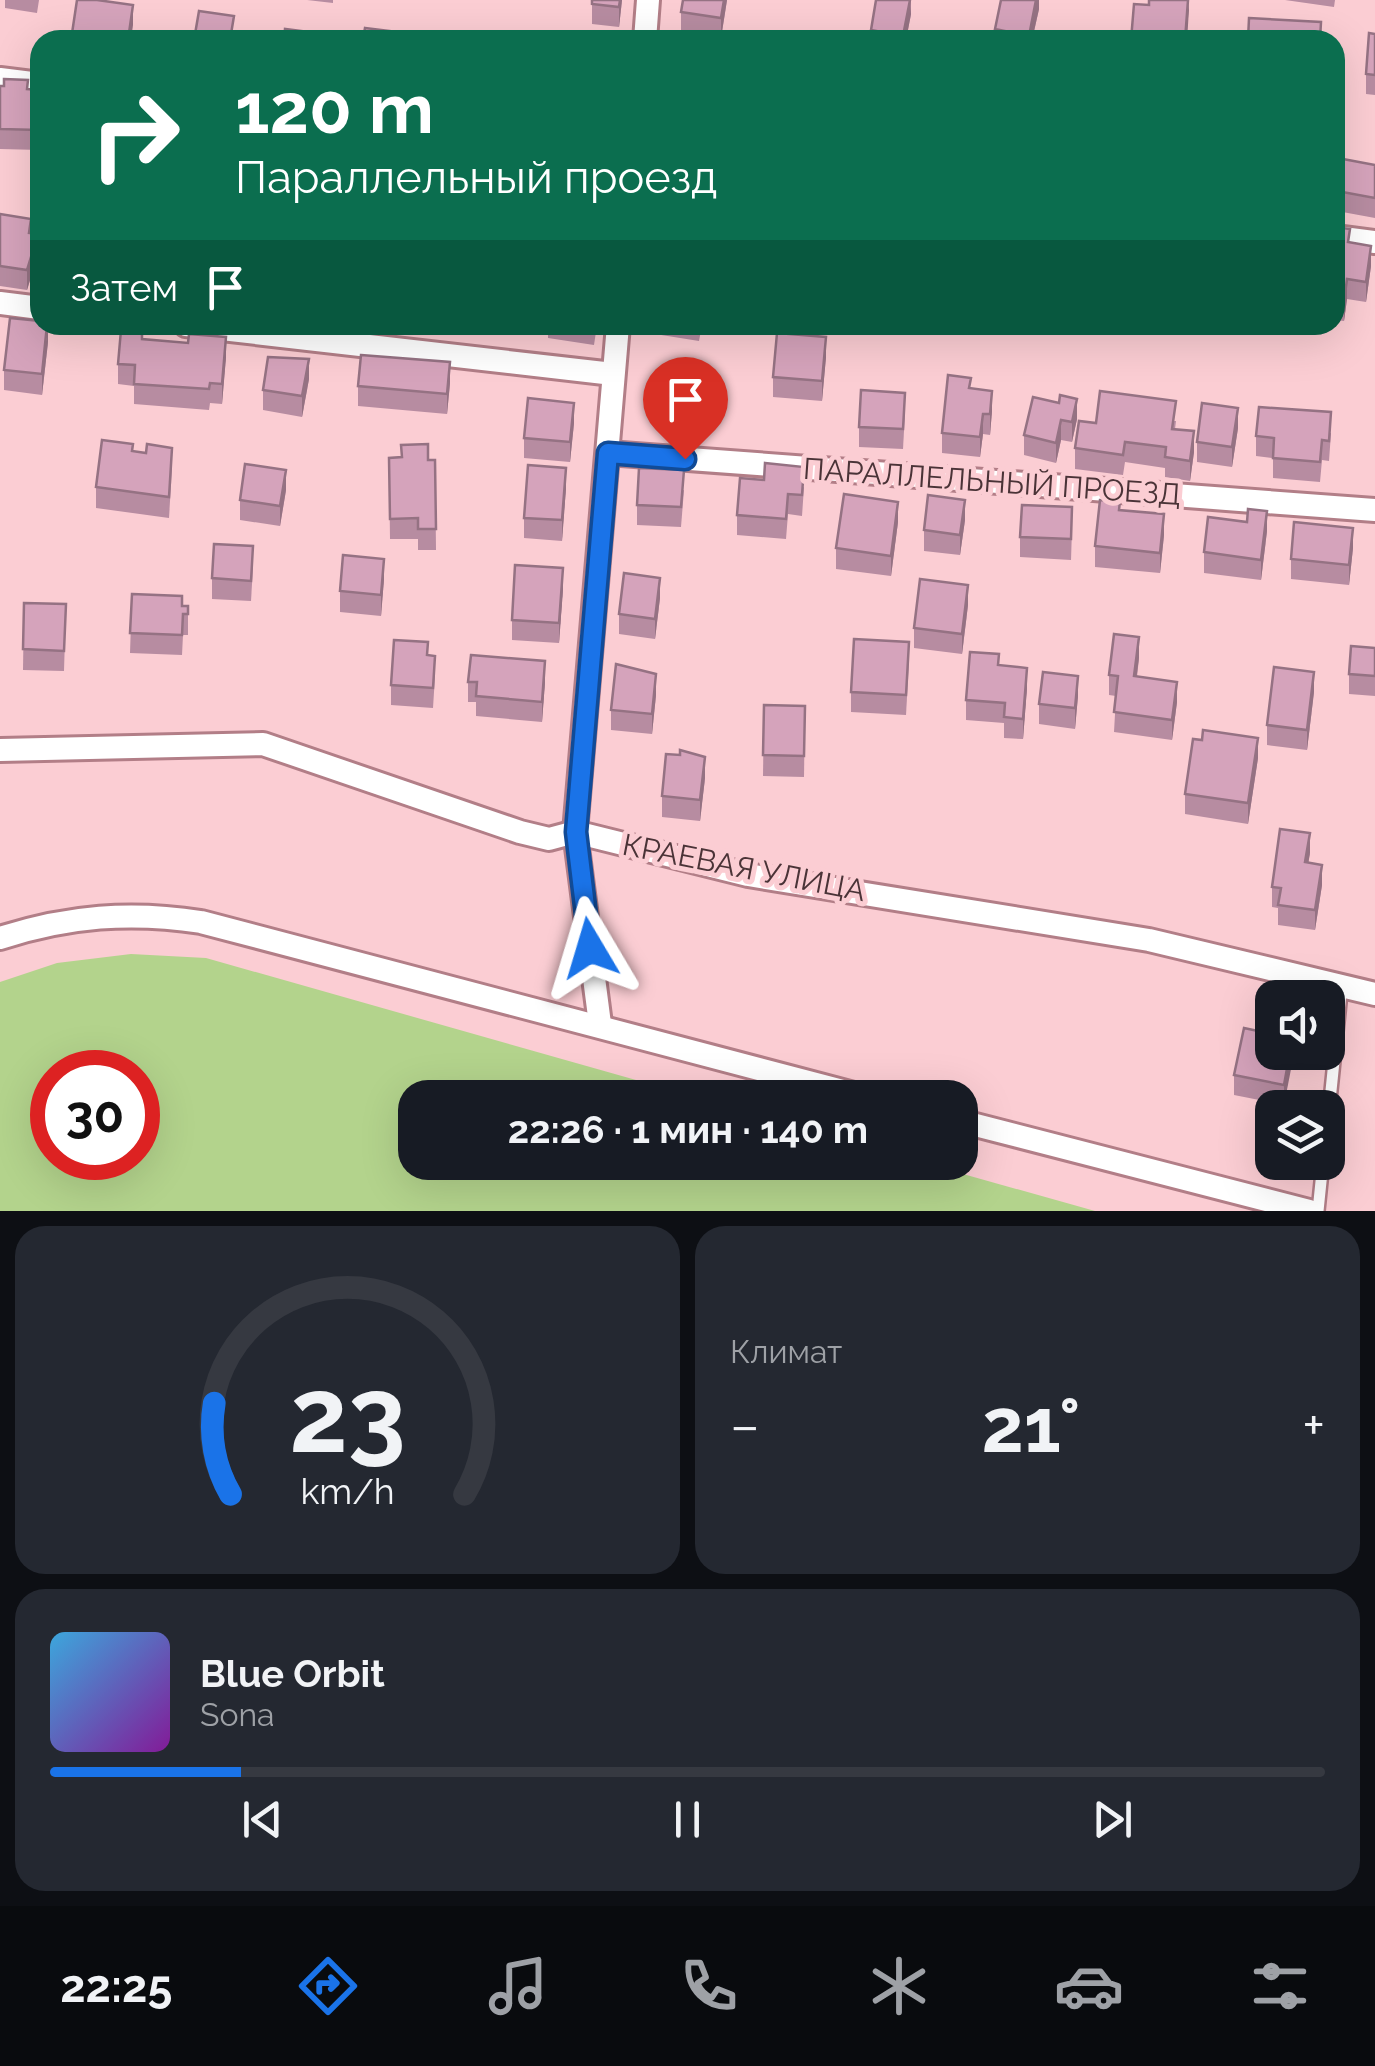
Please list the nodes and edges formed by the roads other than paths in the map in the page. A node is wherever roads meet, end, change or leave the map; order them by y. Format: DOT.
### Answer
graph roads {
  1 [pos="648,0"];
  2 [pos="645,30"];
  3 [pos="0,79"];
  4 [pos="30,83"];
  5 [pos="1345,239"];
  6 [pos="1375,242"];
  7 [pos="0,303"];
  8 [pos="30,307"];
  9 [pos="273,335"];
  10 [pos="617,335"];
  11 [pos="613,374"];
  12 [pos="608,453"];
  13 [pos="1375,510"];
  14 [pos="0,750"];
  15 [pos="576,832"];
  16 [pos="0,938"];
  17 [pos="1324,980"];
  18 [pos="1345,985"];
  19 [pos="1375,994"];
  20 [pos="600,1024"];
  21 [pos="804,1080"];
  22 [pos="978,1127"];
  23 [pos="1321,1180"];
  24 [pos="1309,1211"];
  25 [pos="1318,1211"];
  1 -- 2 [label="street"];
  3 -- 4 [label="street"];
  5 -- 6 [label="street"];
  7 -- 8 [label="street"];
  9 -- 11 [label="street"];
  10 -- 11 [label="street"];
  11 -- 12 [label="street"];
  12 -- 13 [label="street, ПАРАЛЛЕЛЬНЫЙ ПРОЕЗД"];
  12 -- 15 [label="street"];
  14 -- 15 [label="street, КРАЕВАЯ УЛИЦА"];
  15 -- 17 [label="street, КРАЕВАЯ УЛИЦА"];
  15 -- 20 [label="street"];
  16 -- 20 [label="street"];
  18 -- 19 [label="street, КРАЕВАЯ УЛИЦА"];
  20 -- 21 [label="street"];
  22 -- 24 [label="street"];
  23 -- 25 [label="lane"];
}
